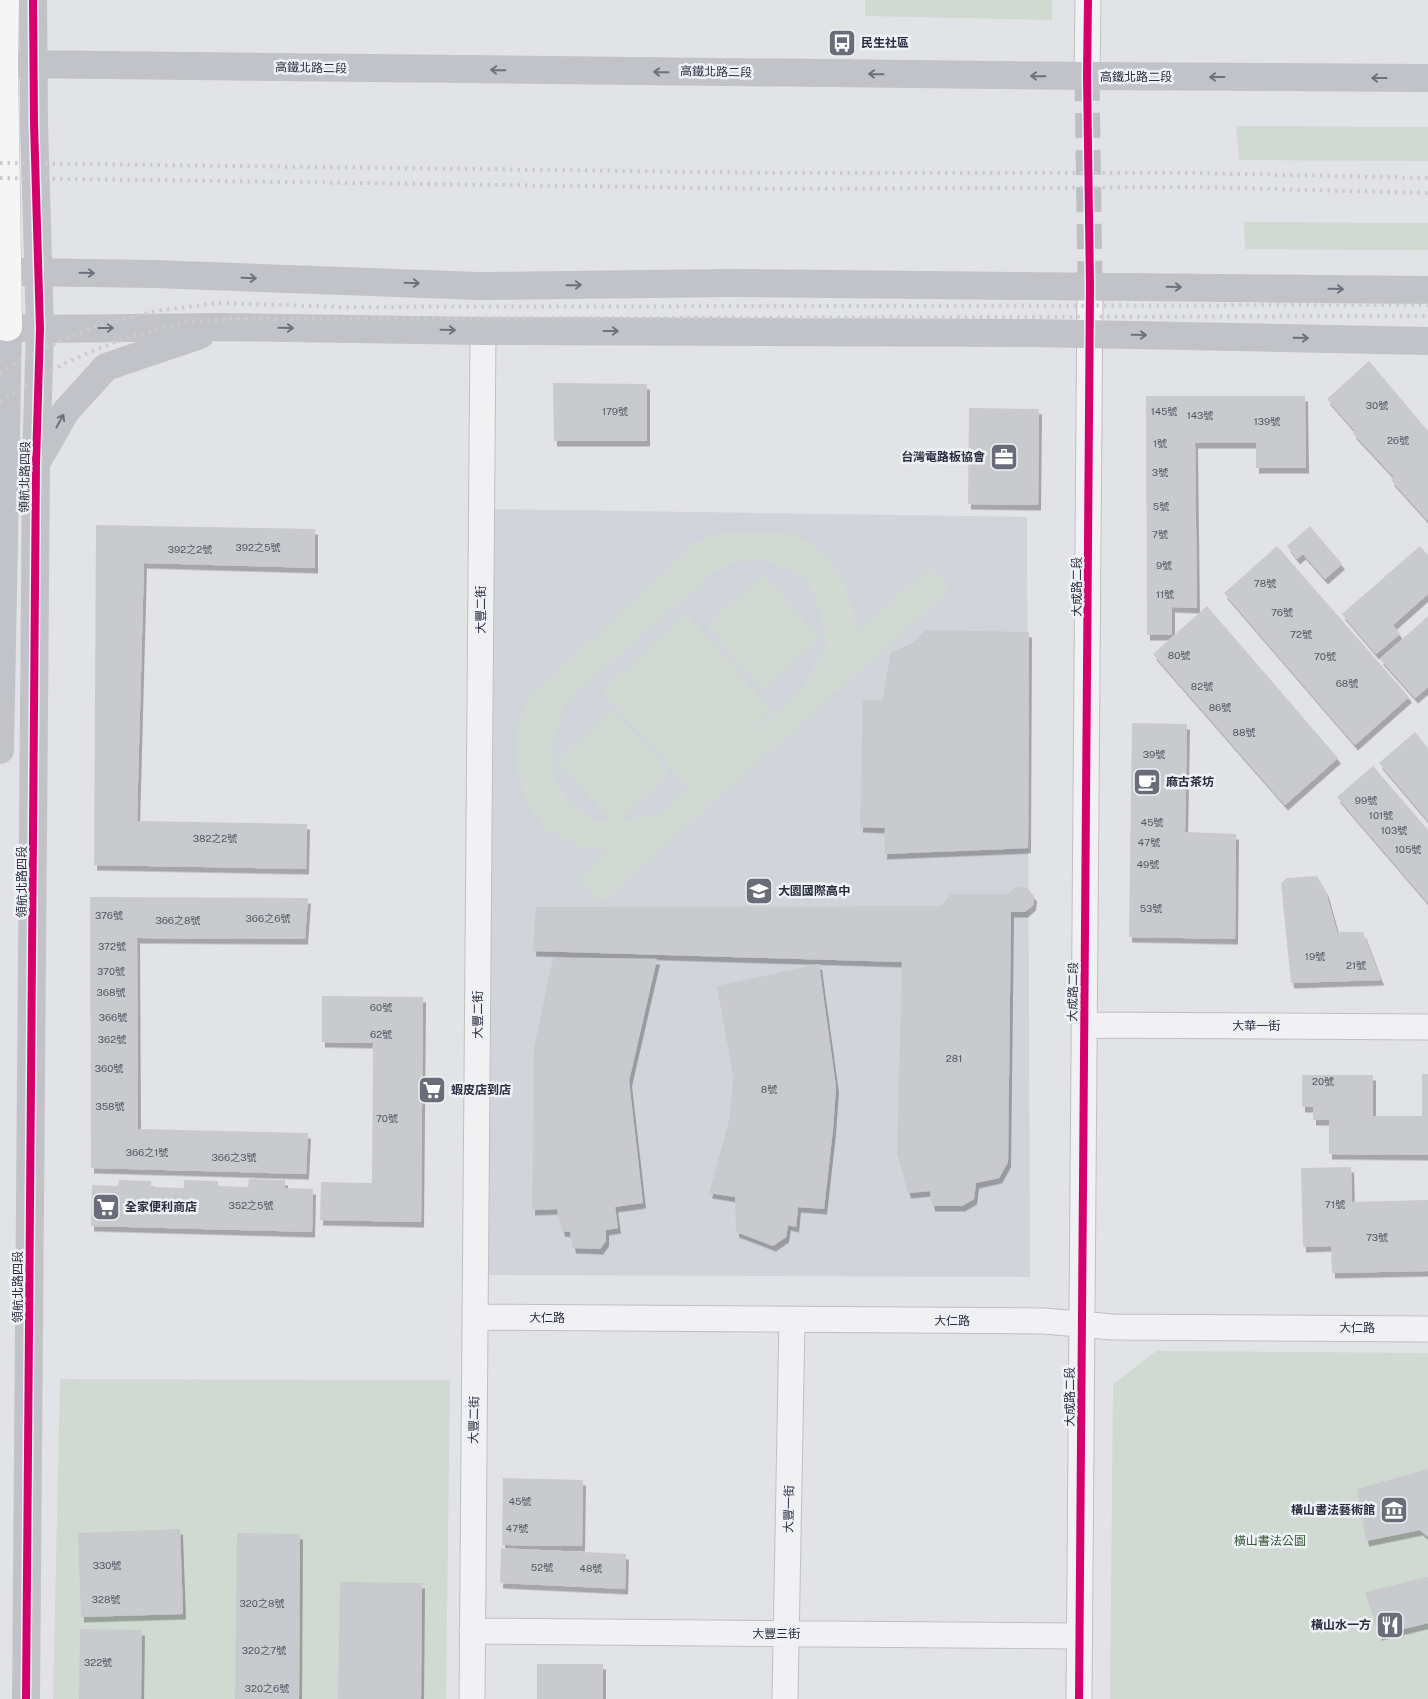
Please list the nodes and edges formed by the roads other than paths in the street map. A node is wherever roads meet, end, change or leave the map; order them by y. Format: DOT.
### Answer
graph roads {
  1 [pos="5,0"];
  2 [pos="33,0"];
  3 [pos="1088,0"];
  4 [pos="2,64"];
  5 [pos="33,65"];
  6 [pos="1087,76"];
  7 [pos="1428,78"];
  8 [pos="38,272"];
  9 [pos="3,273"];
  10 [pos="1090,286"];
  11 [pos="1428,290"];
  12 [pos="4,326"];
  13 [pos="222,327"];
  14 [pos="40,329"];
  15 [pos="483,331"];
  16 [pos="1090,334"];
  17 [pos="1428,341"];
  18 [pos="36,463"];
  19 [pos="0,750"];
  20 [pos="1084,1025"];
  21 [pos="1428,1027"];
  22 [pos="475,1317"];
  23 [pos="792,1320"];
  24 [pos="1082,1324"];
  25 [pos="1428,1329"];
  26 [pos="472,1631"];
  27 [pos="786,1634"];
  28 [pos="1079,1636"];
  29 [pos="26,1699"];
  30 [pos="472,1699"];
  31 [pos="785,1699"];
  32 [pos="1079,1699"];
  1 -- 4 [label="main road, 領航北路四段"];
  2 -- 5 [label="street, 領航北路四段"];
  3 -- 6 [label="street"];
  4 -- 5 [label="street, 高鐵北路二段"];
  4 -- 9 [label="main road, 領航北路四段"];
  6 -- 5 [label="street, 高鐵北路二段, one-way"];
  5 -- 8 [label="street, 領航北路四段"];
  7 -- 6 [label="street, 高鐵北路二段, one-way"];
  8 -- 9 [label="street"];
  8 -- 10 [label="street, one-way"];
  8 -- 14 [label="street, 領航北路四段"];
  9 -- 12 [label="main road, 領航北路四段"];
  10 -- 11 [label="street, one-way"];
  10 -- 16 [label="street, 大成路二段"];
  12 -- 14 [label="street"];
  12 -- 19 [label="street, 領航北路四段"];
  14 -- 13 [label="street, one-way"];
  13 -- 15 [label="street, one-way"];
  18 -- 13 [label="street, one-way"];
  14 -- 18 [label="street, 領航北路四段"];
  15 -- 16 [label="street, one-way"];
  15 -- 22 [label="street, 大豐二街"];
  16 -- 17 [label="street, one-way"];
  16 -- 20 [label="street, 大成路二段"];
  18 -- 29 [label="street, 領航北路四段"];
  20 -- 21 [label="street, 大華一街"];
  20 -- 24 [label="street, 大成路二段"];
  22 -- 23 [label="street, 大仁路"];
  22 -- 26 [label="street, 大豐二街"];
  23 -- 24 [label="street, 大仁路"];
  23 -- 27 [label="street, 大豐一街"];
  24 -- 25 [label="street, 大仁路"];
  24 -- 28 [label="street, 大成路二段"];
  26 -- 27 [label="street, 大豐三街"];
  26 -- 30 [label="street, 大豐二街"];
  27 -- 28 [label="street, 大豐三街"];
  27 -- 31 [label="street, 大豐一街"];
  28 -- 32 [label="street, 大成路二段"];
}
